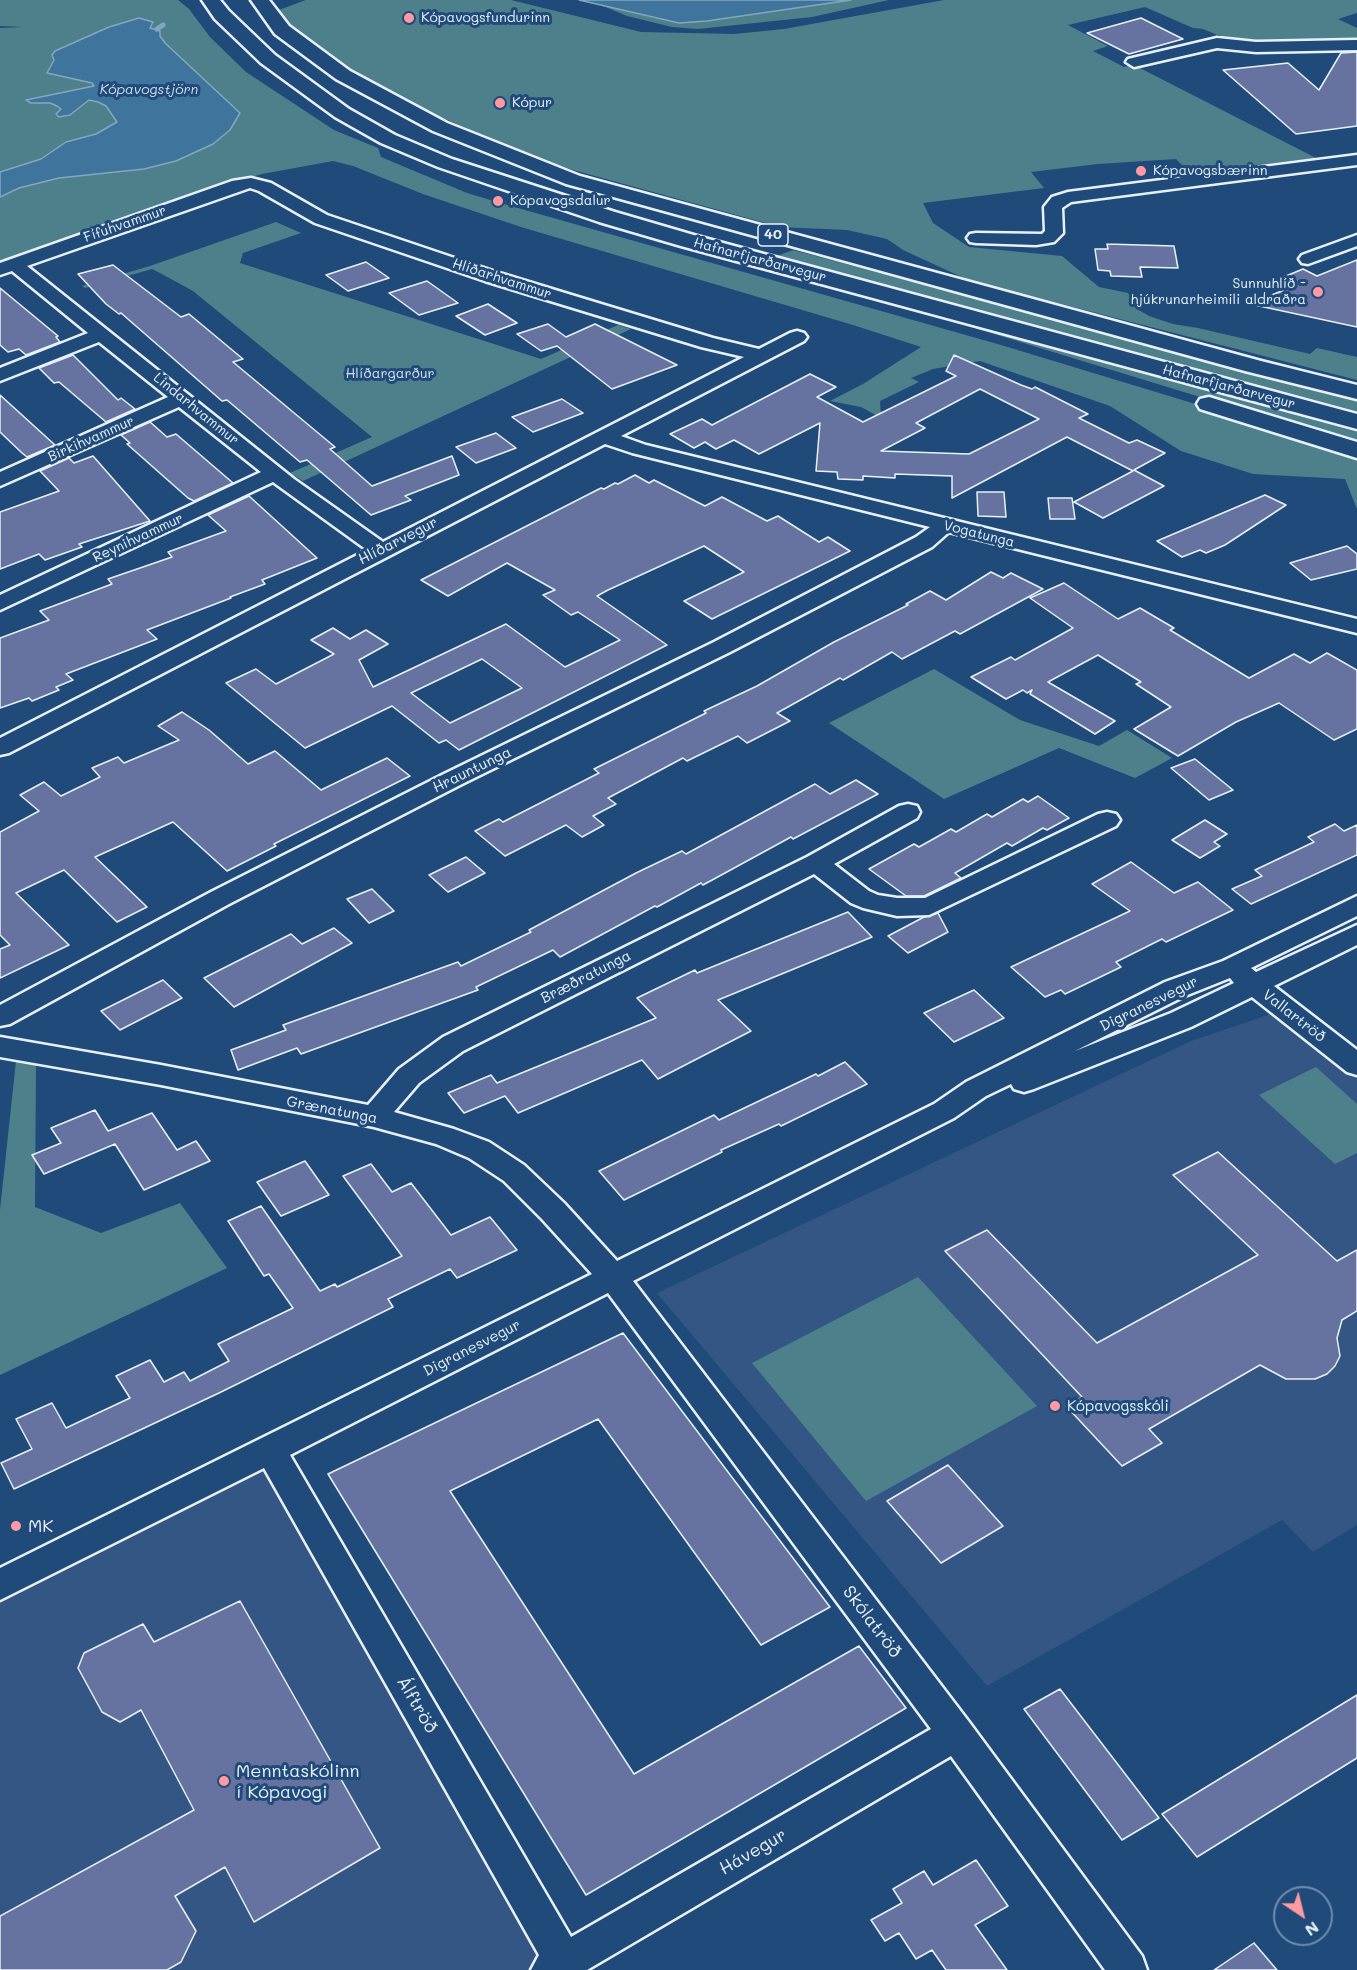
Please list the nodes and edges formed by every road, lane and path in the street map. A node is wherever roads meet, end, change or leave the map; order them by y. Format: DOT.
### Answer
graph roads {
  1 [pos="264,6"];
  2 [pos="216,7"];
  3 [pos="1357,45"];
  4 [pos="1134,62"];
  5 [pos="1357,160"];
  6 [pos="251,183"];
  7 [pos="976,238"];
  8 [pos="1357,240"];
  9 [pos="689,241"];
  10 [pos="1308,259"];
  11 [pos="7,266"];
  12 [pos="101,334"];
  13 [pos="797,337"];
  14 [pos="761,355"];
  15 [pos="0,375"];
  16 [pos="1314,381"];
  17 [pos="1357,387"];
  18 [pos="1357,392"];
  19 [pos="182,398"];
  20 [pos="1357,422"];
  21 [pos="602,436"];
  22 [pos="1357,450"];
  23 [pos="276,473"];
  24 [pos="0,480"];
  25 [pos="942,525"];
  26 [pos="381,550"];
  27 [pos="0,603"];
  28 [pos="1357,626"];
  29 [pos="0,748"];
  30 [pos="908,812"];
  31 [pos="1107,820"];
  32 [pos="816,863"];
  33 [pos="1357,905"];
  34 [pos="1357,934"];
  35 [pos="1232,968"];
  36 [pos="1255,985"];
  37 [pos="0,1017"];
  38 [pos="0,1047"];
  39 [pos="1357,1065"];
  40 [pos="944,1112"];
  41 [pos="374,1117"];
  42 [pos="614,1277"];
  43 [pos="270,1449"];
  44 [pos="0,1585"];
  45 [pos="956,1734"];
  46 [pos="557,1966"];
  47 [pos="1128,1970"];
  1 -- 16 [label="main road, Hafnarfjarðarvegur / 40"];
  2 -- 9 [label="main road, Hafnarfjarðarvegur / 40"];
  3 -- 4 [label="street"];
  5 -- 7 [label="street"];
  6 -- 11 [label="street, Fífuhvammur"];
  6 -- 14 [label="street, Hlíðarhvammur"];
  8 -- 10 [label="street"];
  9 -- 20 [label="main road, Hafnarfjarðarvegur / 40"];
  9 -- 22 [label="main road"];
  11 -- 12 [label="street, Lindarhvammur"];
  12 -- 15 [label="street"];
  12 -- 19 [label="street, Lindarhvammur"];
  13 -- 14 [label="street, Hlíðarvegur"];
  14 -- 21 [label="street, Hlíðarvegur"];
  16 -- 17 [label="main road"];
  16 -- 18 [label="main road, Hafnarfjarðarvegur / 40"];
  19 -- 23 [label="street, Lindarhvammur"];
  19 -- 24 [label="street, Birkihvammur"];
  21 -- 25 [label="street, Vogatunga"];
  21 -- 26 [label="street, Hlíðarvegur"];
  23 -- 26 [label="street, Lindarhvammur"];
  23 -- 27 [label="street, Reynihvammur"];
  25 -- 28 [label="street, Vogatunga"];
  25 -- 37 [label="street, Hrauntunga"];
  26 -- 29 [label="street, Hlíðarvegur"];
  30 -- 32 [label="street, Bræðratunga"];
  31 -- 32 [label="street"];
  32 -- 41 [label="street, Bræðratunga"];
  33 -- 35 [label="street, Digranesvegur"];
  34 -- 36 [label="street, Digranesvegur"];
  35 -- 36 [label="street, Vallartröð"];
  35 -- 40 [label="street, Digranesvegur"];
  36 -- 39 [label="street, Vallartröð"];
  36 -- 40 [label="street, Digranesvegur"];
  38 -- 41 [label="street, Grænatunga"];
  40 -- 42 [label="street, Digranesvegur"];
  41 -- 42 [label="street, Grænatunga"];
  42 -- 43 [label="street, Digranesvegur"];
  42 -- 45 [label="street, Skólatröð"];
  43 -- 44 [label="street, Digranesvegur"];
  43 -- 46 [label="street, Álftröð"];
  45 -- 46 [label="street, Hávegur"];
  45 -- 47 [label="street, Skólatröð"];
}
